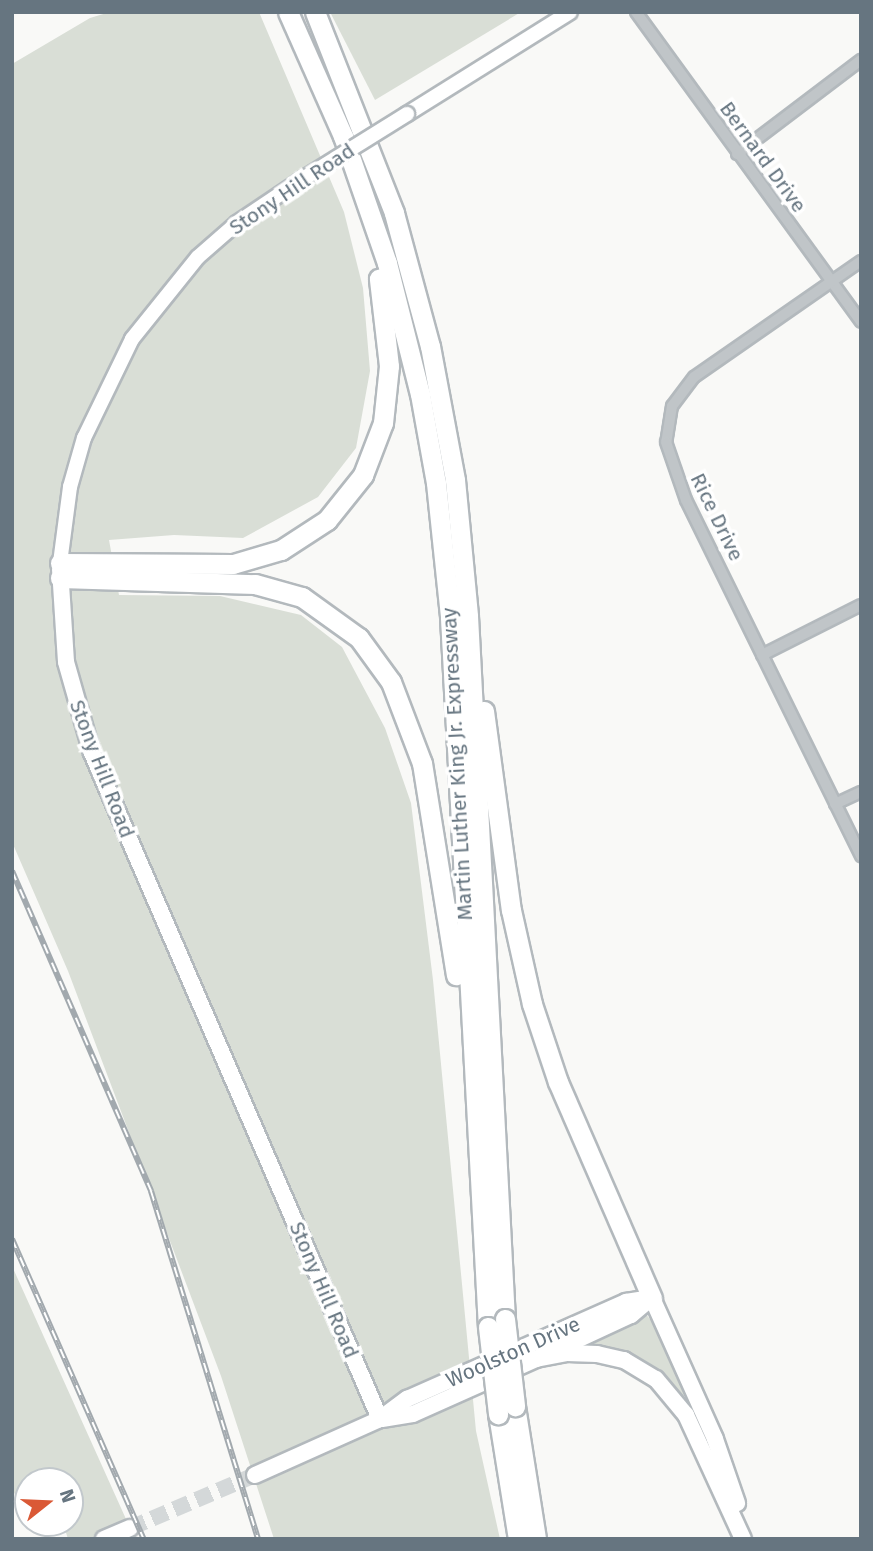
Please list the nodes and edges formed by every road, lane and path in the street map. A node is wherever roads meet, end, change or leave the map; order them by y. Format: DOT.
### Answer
graph roads {
  1 [pos="288,12"];
  2 [pos="315,12"];
  3 [pos="570,12"];
  4 [pos="652,12"];
  5 [pos="639,16"];
  6 [pos="861,60"];
  7 [pos="737,154"];
  8 [pos="359,178"];
  9 [pos="861,261"];
  10 [pos="831,281"];
  11 [pos="861,322"];
  12 [pos="464,570"];
  13 [pos="60,571"];
  14 [pos="861,605"];
  15 [pos="762,655"];
  16 [pos="861,792"];
  17 [pos="835,804"];
  18 [pos="861,856"];
  19 [pos="473,1099"];
  20 [pos="652,1298"];
  21 [pos="496,1323"];
  22 [pos="536,1359"];
  23 [pos="506,1410"];
  24 [pos="380,1419"];
  25 [pos="256,1475"];
  26 [pos="130,1528"];
  27 [pos="104,1539"];
  28 [pos="518,1539"];
  29 [pos="536,1539"];
  30 [pos="743,1539"];
  31 [pos="754,1539"];
  1 -- 8 [label="highway, Martin Luther King Jr. Expressway"];
  2 -- 12 [label="highway, Martin Luther King Jr. Expressway"];
  3 -- 13 [label="street, Stony Hill Road, bridge"];
  4 -- 5 [label="street"];
  5 -- 7 [label="street, Bernard Drive"];
  6 -- 7 [label="street"];
  7 -- 10 [label="street, Bernard Drive"];
  8 -- 13 [label="highway"];
  8 -- 19 [label="highway, Martin Luther King Jr. Expressway"];
  9 -- 10 [label="street, Rice Drive"];
  10 -- 11 [label="street, Bernard Drive"];
  10 -- 15 [label="street, Rice Drive"];
  12 -- 20 [label="highway"];
  12 -- 21 [label="highway, Martin Luther King Jr. Expressway"];
  13 -- 19 [label="highway"];
  13 -- 24 [label="main road, Stony Hill Road"];
  14 -- 15 [label="street"];
  15 -- 17 [label="street, Rice Drive"];
  16 -- 17 [label="street"];
  17 -- 18 [label="street, Rice Drive"];
  19 -- 21 [label="highway, Martin Luther King Jr. Expressway"];
  20 -- 22 [label="main road, Woolston Drive"];
  20 -- 24 [label="main road, Woolston Drive"];
  20 -- 31 [label="main road"];
  21 -- 23 [label="highway, Martin Luther King Jr. Expressway, bridge"];
  22 -- 24 [label="main road, Woolston Drive"];
  22 -- 30 [label="main road, Woolston Drive"];
  23 -- 28 [label="highway, Martin Luther King Jr. Expressway"];
  23 -- 29 [label="highway, Martin Luther King Jr. Expressway"];
  24 -- 25 [label="main road, Woolston Drive"];
  26 -- 27 [label="main road"];
}
